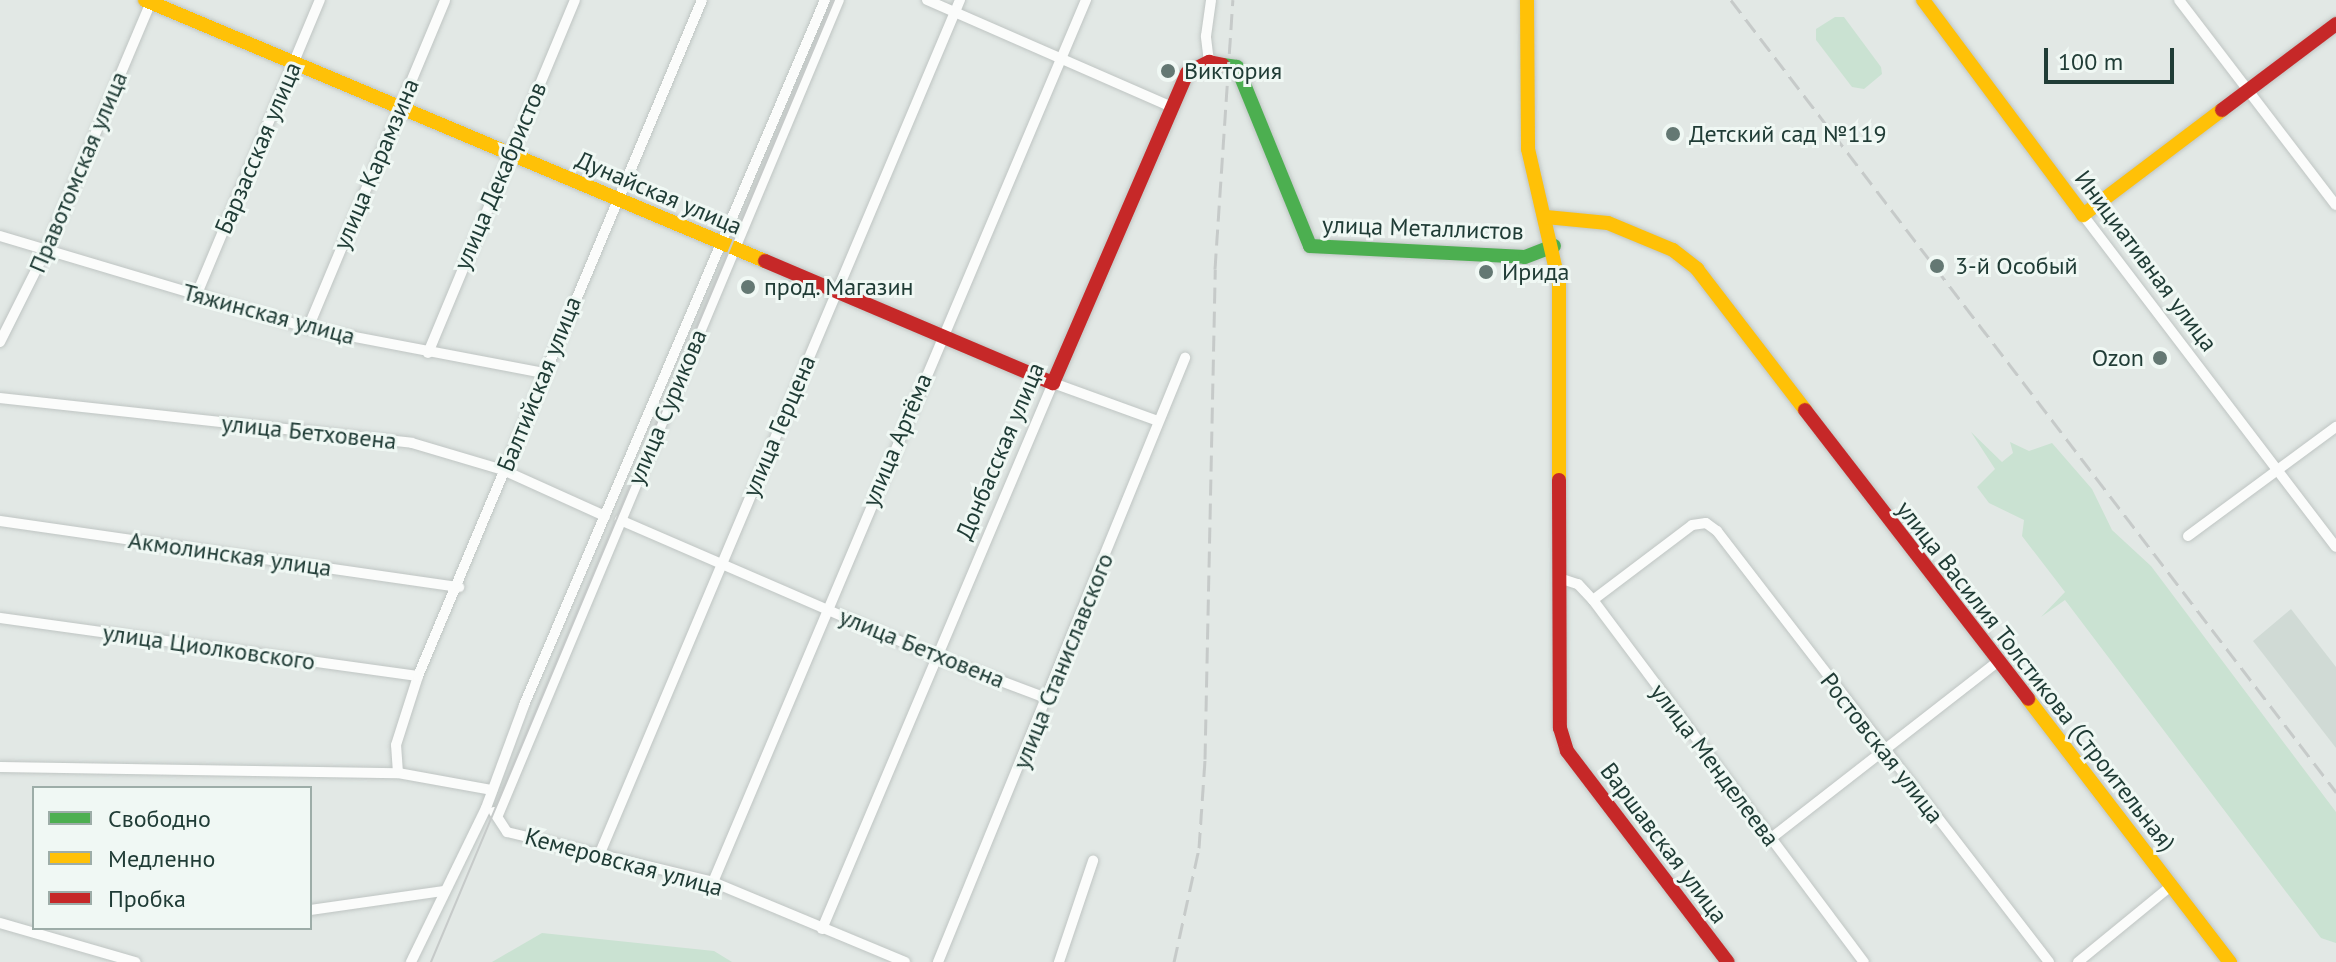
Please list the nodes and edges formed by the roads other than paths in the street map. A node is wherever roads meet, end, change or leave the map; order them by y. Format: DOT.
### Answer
graph roads {
  1 [pos="320,0"];
  2 [pos="445,0"];
  3 [pos="575,0"];
  4 [pos="702,0"];
  5 [pos="825,0"];
  6 [pos="839,0"];
  7 [pos="927,0"];
  8 [pos="960,0"];
  9 [pos="1086,0"];
  10 [pos="1211,0"];
  11 [pos="1527,0"];
  12 [pos="1923,0"];
  13 [pos="2179,0"];
  14 [pos="149,1"];
  15 [pos="955,12"];
  16 [pos="2336,24"];
  17 [pos="1062,55"];
  18 [pos="1209,62"];
  19 [pos="294,64"];
  20 [pos="2248,91"];
  21 [pos="1170,106"];
  22 [pos="398,108"];
  23 [pos="508,154"];
  24 [pos="616,199"];
  25 [pos="2336,205"];
  26 [pos="2083,215"];
  27 [pos="1546,217"];
  28 [pos="0,236"];
  29 [pos="727,245"];
  30 [pos="1554,246"];
  31 [pos="47,248"];
  32 [pos="837,290"];
  33 [pos="196,296"];
  34 [pos="308,328"];
  35 [pos="941,335"];
  36 [pos="0,342"];
  37 [pos="428,353"];
  38 [pos="1185,358"];
  39 [pos="543,373"];
  40 [pos="1053,383"];
  41 [pos="0,398"];
  42 [pos="1158,421"];
  43 [pos="2336,427"];
  44 [pos="503,470"];
  45 [pos="2277,470"];
  46 [pos="605,516"];
  47 [pos="620,520"];
  48 [pos="0,521"];
  49 [pos="2188,536"];
  50 [pos="2336,547"];
  51 [pos="722,563"];
  52 [pos="1559,578"];
  53 [pos="459,587"];
  54 [pos="1593,600"];
  55 [pos="825,608"];
  56 [pos="0,618"];
  57 [pos="937,657"];
  58 [pos="1996,663"];
  59 [pos="418,676"];
  60 [pos="1049,699"];
  61 [pos="1884,753"];
  62 [pos="0,767"];
  63 [pos="398,773"];
  64 [pos="492,790"];
  65 [pos="486,808"];
  66 [pos="498,815"];
  67 [pos="1770,839"];
  68 [pos="600,853"];
  69 [pos="1093,861"];
  70 [pos="713,882"];
  71 [pos="2171,886"];
  72 [pos="443,891"];
  73 [pos="312,910"];
  74 [pos="0,923"];
  75 [pos="822,929"];
  76 [pos="135,962"];
  77 [pos="411,962"];
  78 [pos="905,962"];
  79 [pos="938,962"];
  80 [pos="1059,962"];
  81 [pos="1728,962"];
  82 [pos="1864,962"];
  83 [pos="2049,962"];
  84 [pos="2078,962"];
  85 [pos="2230,962"];
  1 -- 19 [label="street, Барзасская улица"];
  2 -- 22 [label="street, улица Карамзина"];
  3 -- 23 [label="street, улица Декабристов"];
  4 -- 24 [label="street, Балтийская улица"];
  5 -- 29 [label="street, улица Сурикова"];
  6 -- 29 [label="street, улица Сурикова"];
  7 -- 15 [label="street"];
  8 -- 15 [label="street, улица Герцена"];
  9 -- 17 [label="street, улица Артёма"];
  10 -- 18 [label="street"];
  11 -- 27 [label="main road, улица Металлистов"];
  12 -- 26 [label="main road, Инициативная улица"];
  13 -- 20 [label="street"];
  14 -- 19 [label="main road, Дунайская улица"];
  14 -- 31 [label="street, Правотомская улица"];
  15 -- 17 [label="street"];
  15 -- 32 [label="street, улица Герцена"];
  16 -- 20 [label="main road"];
  17 -- 21 [label="street"];
  17 -- 35 [label="street, улица Артёма"];
  18 -- 21 [label="main road, Донбасская улица"];
  18 -- 30 [label="main road, улица Металлистов"];
  19 -- 22 [label="main road, Дунайская улица"];
  19 -- 33 [label="street, Барзасская улица"];
  20 -- 25 [label="street"];
  20 -- 26 [label="main road"];
  21 -- 40 [label="main road, Донбасская улица"];
  22 -- 23 [label="main road, Дунайская улица"];
  22 -- 34 [label="street, улица Карамзина"];
  23 -- 24 [label="main road, Дунайская улица"];
  23 -- 37 [label="street, улица Декабристов"];
  24 -- 29 [label="main road, Дунайская улица"];
  24 -- 39 [label="street, Балтийская улица"];
  26 -- 45 [label="street, Инициативная улица"];
  27 -- 30 [label="main road, улица Металлистов"];
  27 -- 58 [label="main road, улица Василия Толстикова (Строительная)"];
  28 -- 31 [label="street, Тяжинская улица"];
  29 -- 32 [label="main road, Дунайская улица"];
  29 -- 46 [label="street, улица Сурикова"];
  29 -- 47 [label="street, улица Сурикова"];
  30 -- 52 [label="main road"];
  31 -- 33 [label="street, Тяжинская улица"];
  31 -- 36 [label="street, Правотомская улица"];
  32 -- 35 [label="main road, Дунайская улица"];
  32 -- 51 [label="street, улица Герцена"];
  33 -- 34 [label="street, Тяжинская улица"];
  34 -- 37 [label="street, Тяжинская улица"];
  35 -- 40 [label="main road, Дунайская улица"];
  35 -- 55 [label="street, улица Артёма"];
  37 -- 39 [label="street, Тяжинская улица"];
  38 -- 42 [label="street, улица Станиславского"];
  39 -- 44 [label="street, Балтийская улица"];
  40 -- 42 [label="street, Дунайская улица"];
  40 -- 57 [label="street, Донбасская улица"];
  41 -- 44 [label="street, улица Бетховена"];
  42 -- 60 [label="street, улица Станиславского"];
  43 -- 45 [label="street"];
  44 -- 46 [label="street, улица Бетховена"];
  44 -- 53 [label="street, Балтийская улица"];
  45 -- 49 [label="street"];
  45 -- 50 [label="street, Инициативная улица"];
  46 -- 64 [label="street, улица Сурикова"];
  47 -- 51 [label="street, улица Бетховена"];
  47 -- 66 [label="street, улица Сурикова"];
  48 -- 53 [label="street, Акмолинская улица"];
  51 -- 55 [label="street, улица Бетховена"];
  51 -- 68 [label="street, улица Герцена"];
  52 -- 54 [label="street, улица Менделеева"];
  52 -- 81 [label="main road, Варшавская улица"];
  53 -- 59 [label="street, Балтийская улица"];
  54 -- 61 [label="street, Ростовская улица"];
  54 -- 67 [label="street, улица Менделеева"];
  55 -- 57 [label="street, улица Бетховена"];
  55 -- 70 [label="street, улица Артёма"];
  56 -- 59 [label="street, улица Циолковского"];
  57 -- 60 [label="street, улица Бетховена"];
  57 -- 75 [label="street, Донбасская улица"];
  58 -- 61 [label="street"];
  58 -- 71 [label="main road, улица Василия Толстикова (Строительная)"];
  59 -- 63 [label="street, Балтийская улица"];
  60 -- 79 [label="street, улица Станиславского"];
  61 -- 67 [label="street"];
  61 -- 83 [label="street, Ростовская улица"];
  62 -- 63 [label="street"];
  63 -- 64 [label="street"];
  64 -- 65 [label="street, улица Сурикова"];
  65 -- 66 [label="street, Кемеровская улица"];
  65 -- 72 [label="street, улица Сурикова"];
  66 -- 68 [label="street, Кемеровская улица"];
  67 -- 82 [label="street, улица Менделеева"];
  68 -- 70 [label="street, Кемеровская улица"];
  69 -- 80 [label="street"];
  70 -- 75 [label="street, Кемеровская улица"];
  71 -- 84 [label="street"];
  71 -- 85 [label="main road, улица Василия Толстикова (Строительная)"];
  72 -- 73 [label="street"];
  72 -- 77 [label="street, улица Сурикова"];
  74 -- 76 [label="street"];
  75 -- 78 [label="street, Кемеровская улица"];
}
